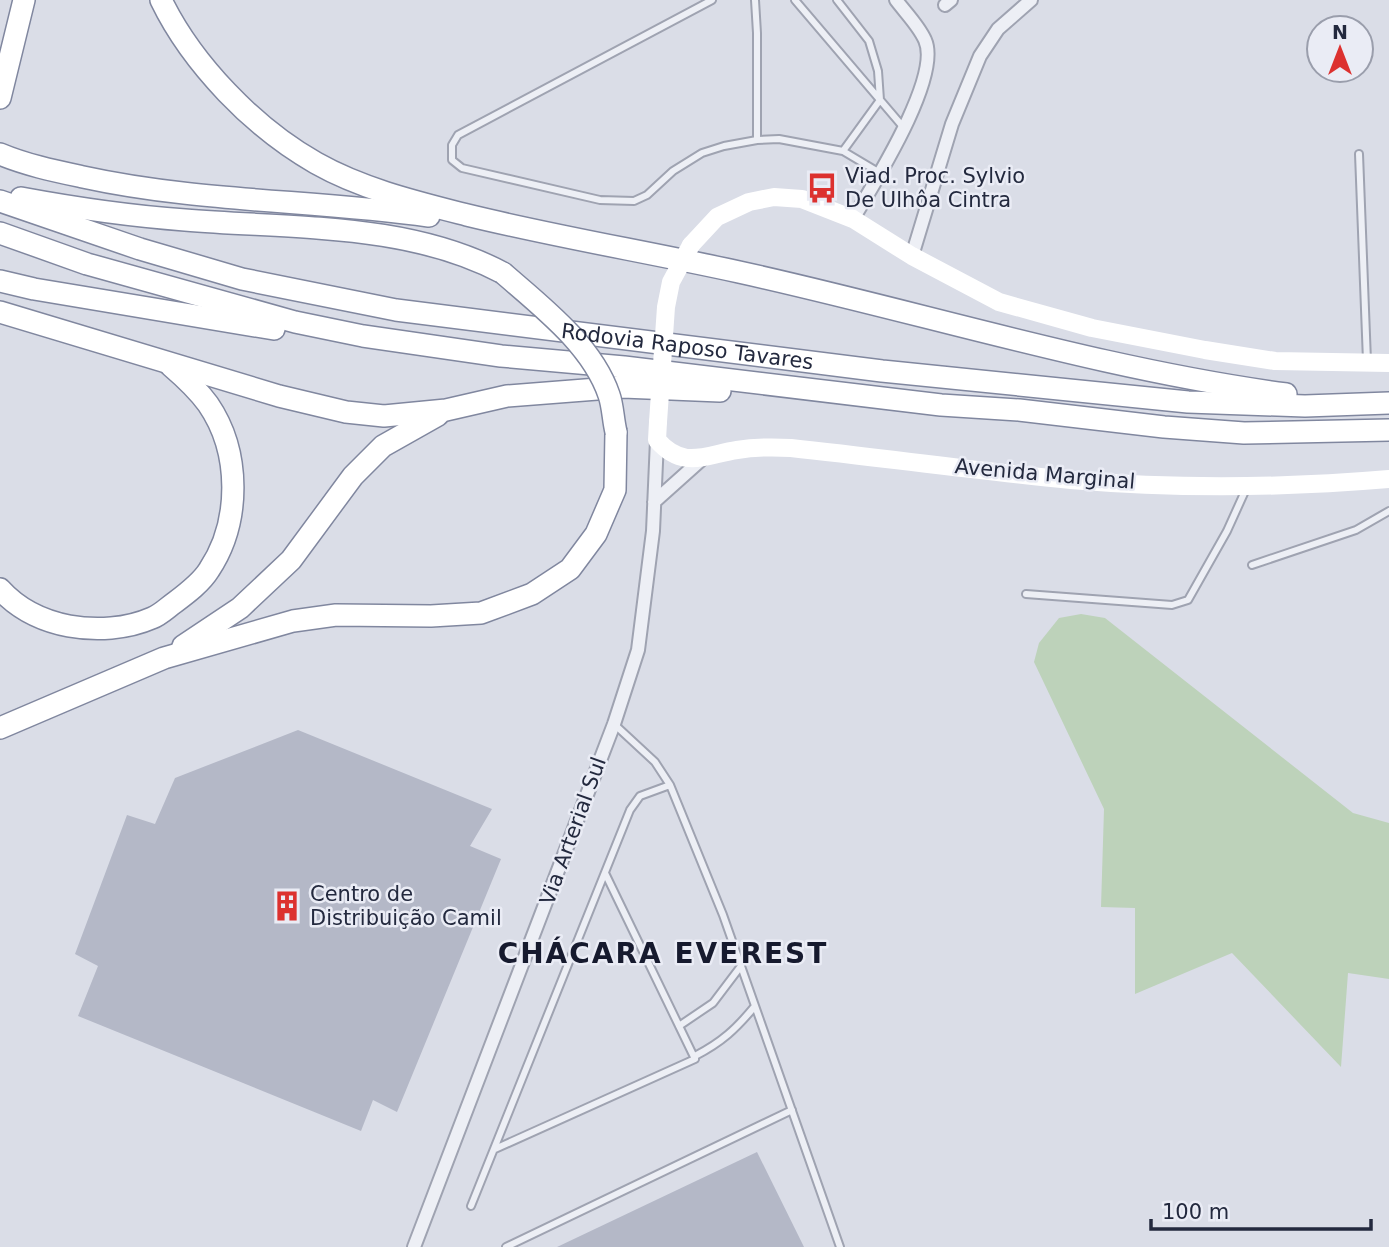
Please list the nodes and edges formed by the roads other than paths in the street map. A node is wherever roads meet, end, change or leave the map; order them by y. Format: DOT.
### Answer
graph roads {
  1 [pos="24,0"];
  2 [pos="161,0"];
  3 [pos="712,0"];
  4 [pos="755,0"];
  5 [pos="796,0"];
  6 [pos="837,0"];
  7 [pos="896,0"];
  8 [pos="1031,0"];
  9 [pos="0,98"];
  10 [pos="880,100"];
  11 [pos="904,128"];
  12 [pos="758,139"];
  13 [pos="843,151"];
  14 [pos="0,154"];
  15 [pos="1359,154"];
  16 [pos="880,173"];
  17 [pos="0,195"];
  18 [pos="0,201"];
  19 [pos="853,219"];
  20 [pos="521,228"];
  21 [pos="0,233"];
  22 [pos="912,256"];
  23 [pos="0,281"];
  24 [pos="0,312"];
  25 [pos="363,336"];
  26 [pos="164,360"];
  27 [pos="1367,363"];
  28 [pos="1389,363"];
  29 [pos="885,398"];
  30 [pos="1380,404"];
  31 [pos="446,410"];
  32 [pos="1389,430"];
  33 [pos="657,431"];
  34 [pos="702,459"];
  35 [pos="1389,479"];
  36 [pos="1248,486"];
  37 [pos="654,502"];
  38 [pos="1389,511"];
  39 [pos="1252,565"];
  40 [pos="0,589"];
  41 [pos="1026,594"];
  42 [pos="164,658"];
  43 [pos="614,724"];
  44 [pos="0,728"];
  45 [pos="670,785"];
  46 [pos="605,873"];
  47 [pos="741,966"];
  48 [pos="755,1006"];
  49 [pos="680,1026"];
  50 [pos="695,1056"];
  51 [pos="792,1111"];
  52 [pos="495,1149"];
  53 [pos="471,1206"];
  54 [pos="414,1247"];
  55 [pos="506,1247"];
  56 [pos="840,1247"];
  1 -- 9 [label="highway"];
  2 -- 20 [label="highway"];
  3 -- 12 [label="lane"];
  4 -- 12 [label="lane"];
  5 -- 10 [label="lane"];
  6 -- 10 [label="lane"];
  7 -- 11 [label="street"];
  8 -- 22 [label="street"];
  10 -- 11 [label="lane"];
  10 -- 13 [label="lane"];
  11 -- 16 [label="street"];
  12 -- 13 [label="lane"];
  13 -- 16 [label="lane"];
  14 -- 20 [label="highway"];
  15 -- 27 [label="lane"];
  16 -- 19 [label="street"];
  17 -- 42 [label="highway, bridge"];
  18 -- 30 [label="highway, Rodovia Raposo Tavares"];
  19 -- 22 [label="main road"];
  19 -- 33 [label="main road, bridge"];
  20 -- 30 [label="highway"];
  21 -- 25 [label="highway, Rodovia Raposo Tavares"];
  22 -- 27 [label="main road"];
  23 -- 25 [label="highway"];
  24 -- 26 [label="highway"];
  25 -- 29 [label="highway, Rodovia Raposo Tavares"];
  26 -- 31 [label="highway"];
  26 -- 40 [label="highway"];
  27 -- 28 [label="main road"];
  29 -- 31 [label="highway"];
  29 -- 32 [label="highway, Rodovia Raposo Tavares"];
  31 -- 42 [label="highway"];
  33 -- 34 [label="main road, Avenida Marginal"];
  33 -- 37 [label="street, Via Arterial Sul"];
  34 -- 36 [label="main road, Avenida Marginal"];
  34 -- 37 [label="street, Avenida Marginal"];
  35 -- 36 [label="main road, Avenida Marginal"];
  36 -- 41 [label="lane"];
  37 -- 43 [label="street, Via Arterial Sul"];
  38 -- 39 [label="lane"];
  42 -- 44 [label="highway"];
  43 -- 45 [label="lane"];
  43 -- 54 [label="street, Via Arterial Sul"];
  45 -- 46 [label="lane"];
  45 -- 47 [label="lane"];
  46 -- 49 [label="lane"];
  46 -- 52 [label="lane"];
  47 -- 48 [label="lane"];
  47 -- 49 [label="lane"];
  48 -- 50 [label="lane"];
  48 -- 51 [label="lane"];
  49 -- 50 [label="lane"];
  50 -- 52 [label="lane"];
  51 -- 55 [label="lane"];
  51 -- 56 [label="lane"];
  52 -- 53 [label="lane"];
}
